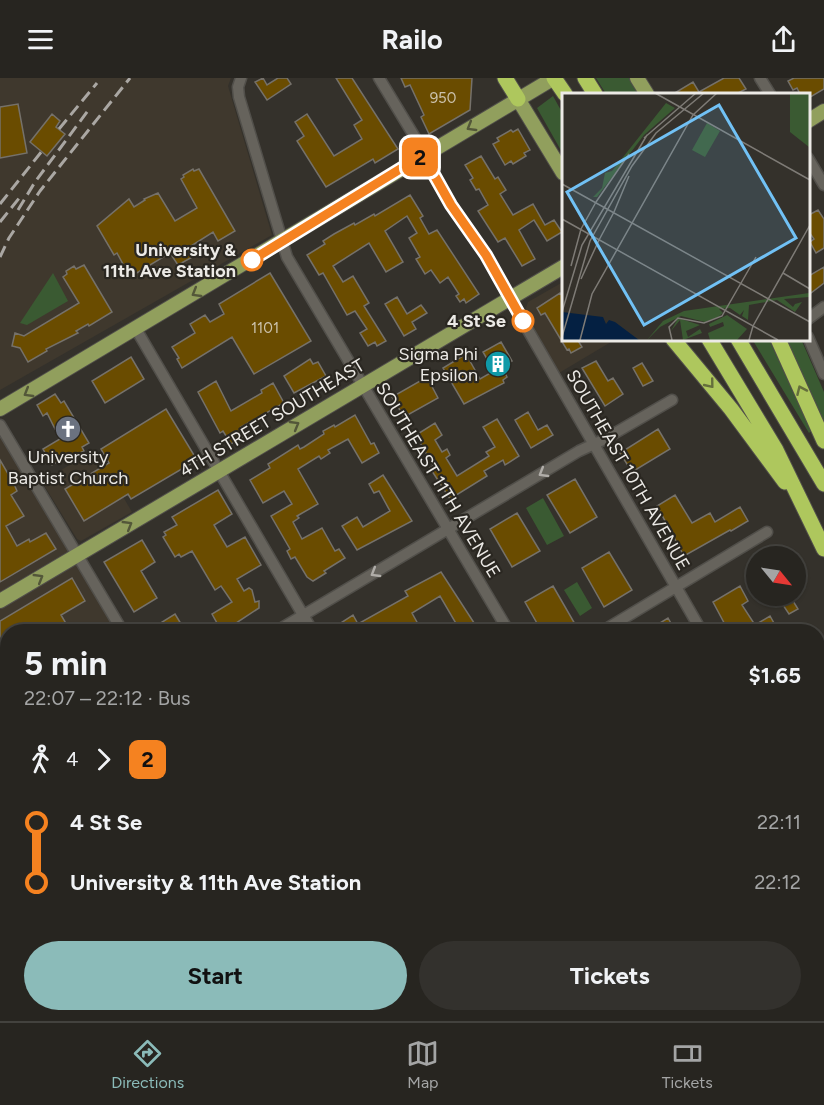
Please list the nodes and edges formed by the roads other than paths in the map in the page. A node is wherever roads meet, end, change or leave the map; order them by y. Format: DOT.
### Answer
graph roads {
  1 [pos="241,78"];
  2 [pos="379,78"];
  3 [pos="505,78"];
  4 [pos="554,78"];
  5 [pos="585,78"];
  6 [pos="637,78"];
  7 [pos="760,78"];
  8 [pos="565,93"];
  9 [pos="594,93"];
  10 [pos="646,93"];
  11 [pos="769,93"];
  12 [pos="518,99"];
  13 [pos="824,111"];
  14 [pos="809,120"];
  15 [pos="423,155"];
  16 [pos="809,161"];
  17 [pos="562,171"];
  18 [pos="824,185"];
  19 [pos="282,241"];
  20 [pos="562,268"];
  21 [pos="511,298"];
  22 [pos="824,307"];
  23 [pos="809,317"];
  24 [pos="136,329"];
  25 [pos="674,340"];
  26 [pos="711,340"];
  27 [pos="739,340"];
  28 [pos="778,340"];
  29 [pos="808,340"];
  30 [pos="824,374"];
  31 [pos="362,386"];
  32 [pos="672,400"];
  33 [pos="0,409"];
  34 [pos="0,425"];
  35 [pos="824,441"];
  36 [pos="594,445"];
  37 [pos="218,470"];
  38 [pos="824,484"];
  39 [pos="802,503"];
  40 [pos="447,530"];
  41 [pos="767,532"];
  42 [pos="824,549"];
  43 [pos="78,555"];
  44 [pos="676,586"];
  45 [pos="0,601"];
  46 [pos="303,615"];
  47 [pos="118,624"];
  48 [pos="288,624"];
  49 [pos="308,624"];
  50 [pos="504,624"];
  51 [pos="614,624"];
  52 [pos="697,624"];
  1 -- 19 [label="street, SOUTHEAST 11TH AVENUE"];
  2 -- 15 [label="street, SOUTHEAST 10TH AVENUE"];
  3 -- 12 [label="highway"];
  4 -- 8 [label="highway"];
  4 -- 12 [label="main road"];
  5 -- 9 [label="highway"];
  6 -- 10 [label="main road"];
  7 -- 11 [label="street"];
  12 -- 15 [label="main road, one-way"];
  12 -- 17 [label="main road"];
  13 -- 14 [label="main road"];
  15 -- 19 [label="main road"];
  15 -- 21 [label="street, SOUTHEAST 10TH AVENUE"];
  16 -- 18 [label="street"];
  19 -- 24 [label="main road, one-way"];
  19 -- 31 [label="street, SOUTHEAST 11TH AVENUE"];
  20 -- 21 [label="main road, 4TH STREET SOUTHEAST"];
  21 -- 31 [label="main road, 4TH STREET SOUTHEAST"];
  21 -- 36 [label="street, SOUTHEAST 10TH AVENUE"];
  22 -- 23 [label="street"];
  24 -- 33 [label="main road, one-way"];
  24 -- 37 [label="street"];
  25 -- 39 [label="highway, one-way"];
  26 -- 39 [label="highway"];
  27 -- 38 [label="highway"];
  35 -- 28 [label="highway, one-way"];
  29 -- 30 [label="street"];
  37 -- 31 [label="main road, 4TH STREET SOUTHEAST, one-way"];
  31 -- 40 [label="street, SOUTHEAST 11TH AVENUE"];
  32 -- 36 [label="street"];
  34 -- 43 [label="street"];
  36 -- 40 [label="street, one-way"];
  36 -- 44 [label="street, SOUTHEAST 10TH AVENUE"];
  43 -- 37 [label="main road, 4TH STREET SOUTHEAST, one-way"];
  37 -- 46 [label="street"];
  39 -- 42 [label="highway"];
  40 -- 46 [label="street, one-way"];
  40 -- 50 [label="street, SOUTHEAST 11TH AVENUE"];
  41 -- 44 [label="street"];
  45 -- 43 [label="main road, 4TH STREET SOUTHEAST, one-way"];
  43 -- 47 [label="street"];
  44 -- 51 [label="street"];
  44 -- 52 [label="street, SOUTHEAST 10TH AVENUE"];
  46 -- 48 [label="street"];
  46 -- 49 [label="street"];
}
